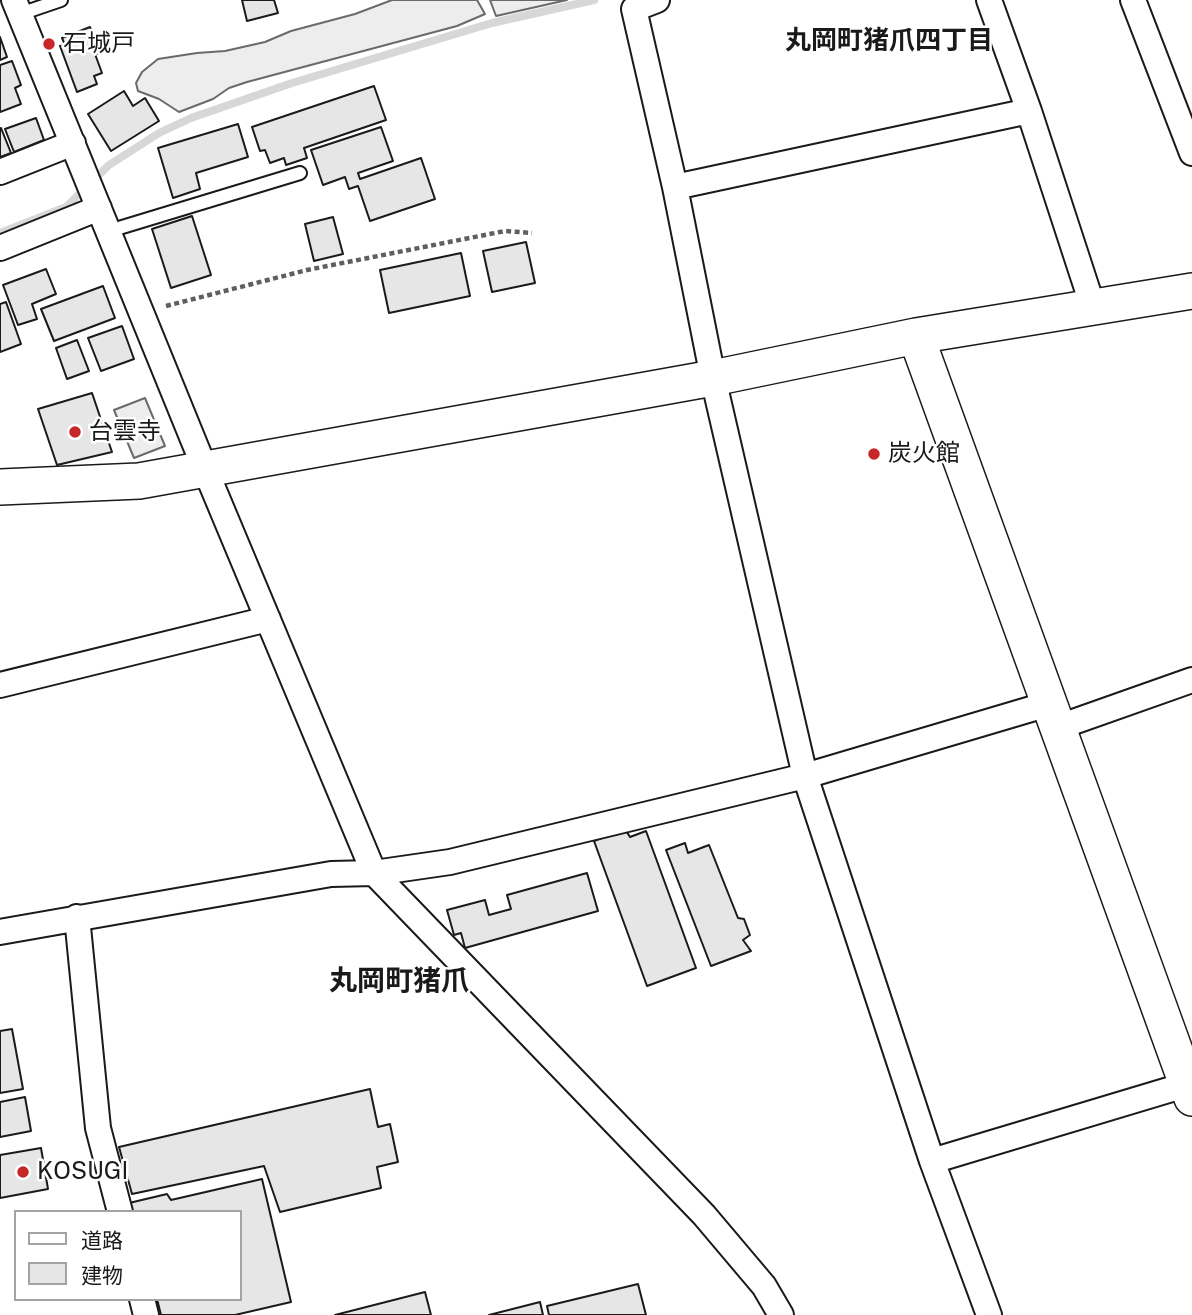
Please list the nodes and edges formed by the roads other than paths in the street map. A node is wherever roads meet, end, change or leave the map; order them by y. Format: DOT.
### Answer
graph roads {
  1 [pos="61,0"];
  2 [pos="989,0"];
  3 [pos="1133,0"];
  4 [pos="646,2"];
  5 [pos="17,7"];
  6 [pos="1029,111"];
  7 [pos="73,143"];
  8 [pos="1192,153"];
  9 [pos="0,173"];
  10 [pos="300,173"];
  11 [pos="675,187"];
  12 [pos="99,208"];
  13 [pos="109,231"];
  14 [pos="0,248"];
  15 [pos="1192,291"];
  16 [pos="1093,307"];
  17 [pos="915,336"];
  18 [pos="713,378"];
  19 [pos="205,469"];
  20 [pos="0,487"];
  21 [pos="268,619"];
  22 [pos="1192,680"];
  23 [pos="0,685"];
  24 [pos="1054,715"];
  25 [pos="806,776"];
  26 [pos="374,873"];
  27 [pos="77,917"];
  28 [pos="0,932"];
  29 [pos="1190,1089"];
  30 [pos="932,1161"];
  31 [pos="119,1210"];
  32 [pos="781,1315"];
  33 [pos="989,1315"];
  1 -- 5 [label="lane"];
  2 -- 6 [label="street"];
  3 -- 8 [label="street"];
  4 -- 11 [label="street"];
  5 -- 7 [label="street"];
  6 -- 11 [label="street"];
  6 -- 16 [label="street"];
  7 -- 9 [label="street"];
  7 -- 12 [label="street"];
  10 -- 13 [label="lane"];
  11 -- 18 [label="street"];
  12 -- 13 [label="street"];
  12 -- 14 [label="street"];
  13 -- 19 [label="street"];
  15 -- 16 [label="street"];
  16 -- 17 [label="street"];
  17 -- 18 [label="street"];
  17 -- 24 [label="street"];
  18 -- 19 [label="street"];
  18 -- 25 [label="street"];
  19 -- 20 [label="street"];
  19 -- 21 [label="street"];
  21 -- 23 [label="street"];
  21 -- 26 [label="street"];
  22 -- 24 [label="street"];
  24 -- 25 [label="street"];
  24 -- 29 [label="street"];
  25 -- 26 [label="street"];
  25 -- 30 [label="street"];
  26 -- 27 [label="street"];
  26 -- 32 [label="street"];
  27 -- 28 [label="street"];
  27 -- 31 [label="street"];
  29 -- 30 [label="street"];
  30 -- 33 [label="street"];
}
